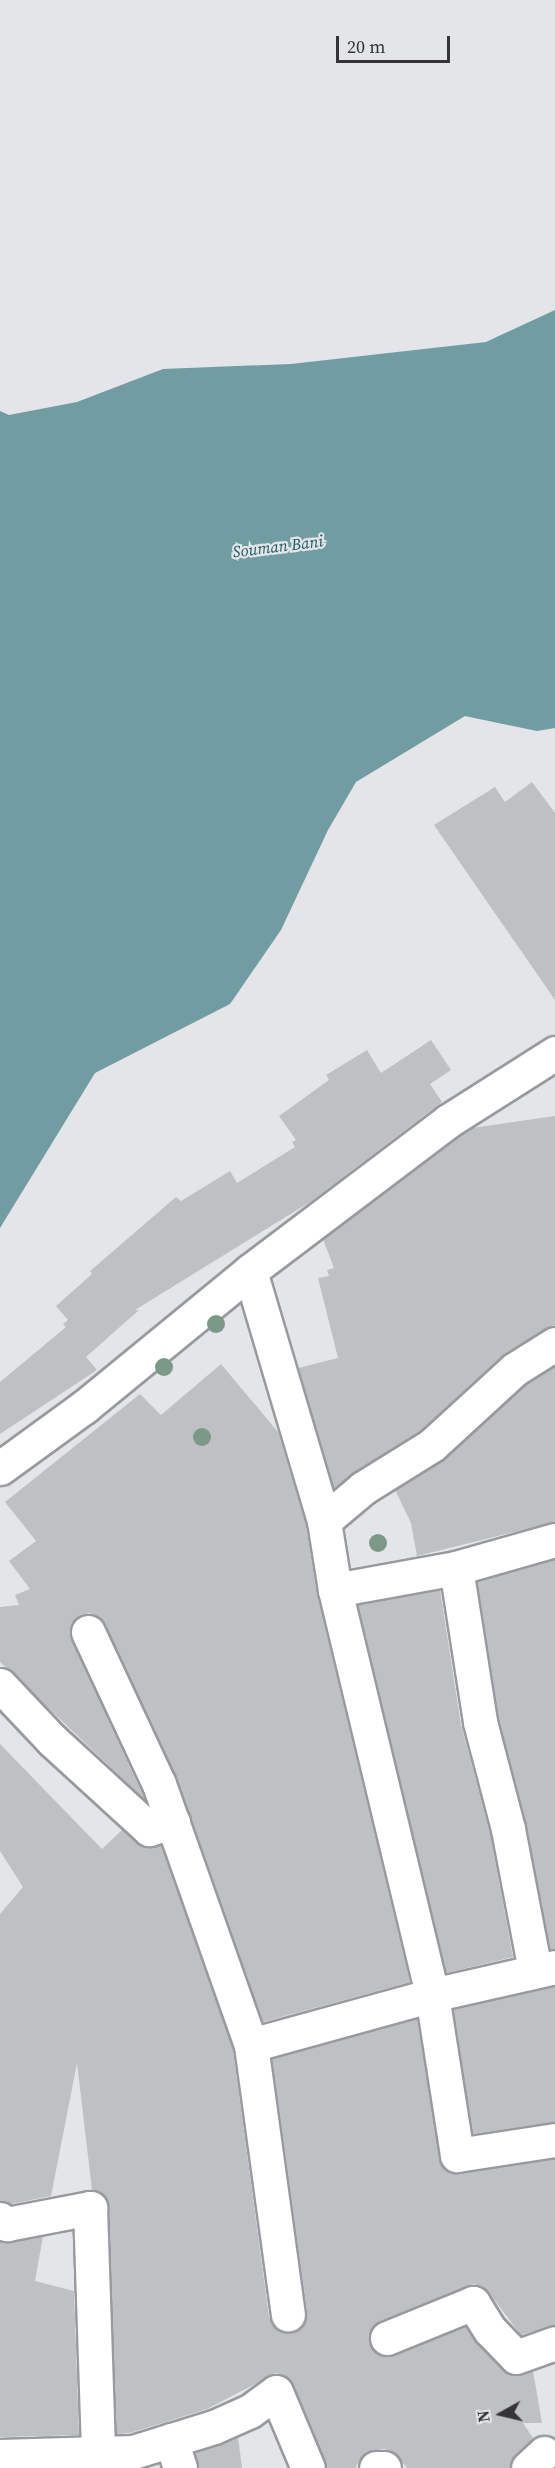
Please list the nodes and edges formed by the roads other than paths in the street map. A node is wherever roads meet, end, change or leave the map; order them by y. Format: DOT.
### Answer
graph roads {
  1 [pos="555,1053"];
  2 [pos="250,1271"];
  3 [pos="555,1344"];
  4 [pos="0,1468"];
  5 [pos="324,1521"];
  6 [pos="555,1540"];
  7 [pos="456,1568"];
  8 [pos="336,1590"];
  9 [pos="88,1632"];
  10 [pos="0,1685"];
  11 [pos="172,1822"];
  12 [pos="545,1968"];
  13 [pos="432,1995"];
  14 [pos="251,2045"];
  15 [pos="555,2140"];
  16 [pos="0,2219"];
  17 [pos="288,2314"];
  18 [pos="387,2338"];
  19 [pos="555,2343"];
  20 [pos="98,2453"];
  21 [pos="175,2454"];
  22 [pos="0,2456"];
  23 [pos="308,2468"];
  24 [pos="376,2468"];
  25 [pos="384,2468"];
  1 -- 2 [label="street"];
  2 -- 4 [label="street"];
  2 -- 5 [label="street"];
  3 -- 5 [label="street"];
  5 -- 8 [label="street"];
  6 -- 7 [label="street"];
  7 -- 8 [label="street"];
  7 -- 12 [label="street"];
  8 -- 13 [label="street"];
  9 -- 11 [label="street"];
  10 -- 11 [label="street"];
  11 -- 14 [label="street"];
  12 -- 13 [label="street"];
  13 -- 14 [label="street"];
  13 -- 15 [label="street"];
  14 -- 17 [label="street"];
  16 -- 20 [label="street"];
  18 -- 19 [label="street"];
  20 -- 21 [label="street"];
  20 -- 22 [label="street"];
  21 -- 23 [label="street"];
  24 -- 25 [label="street"];
}
